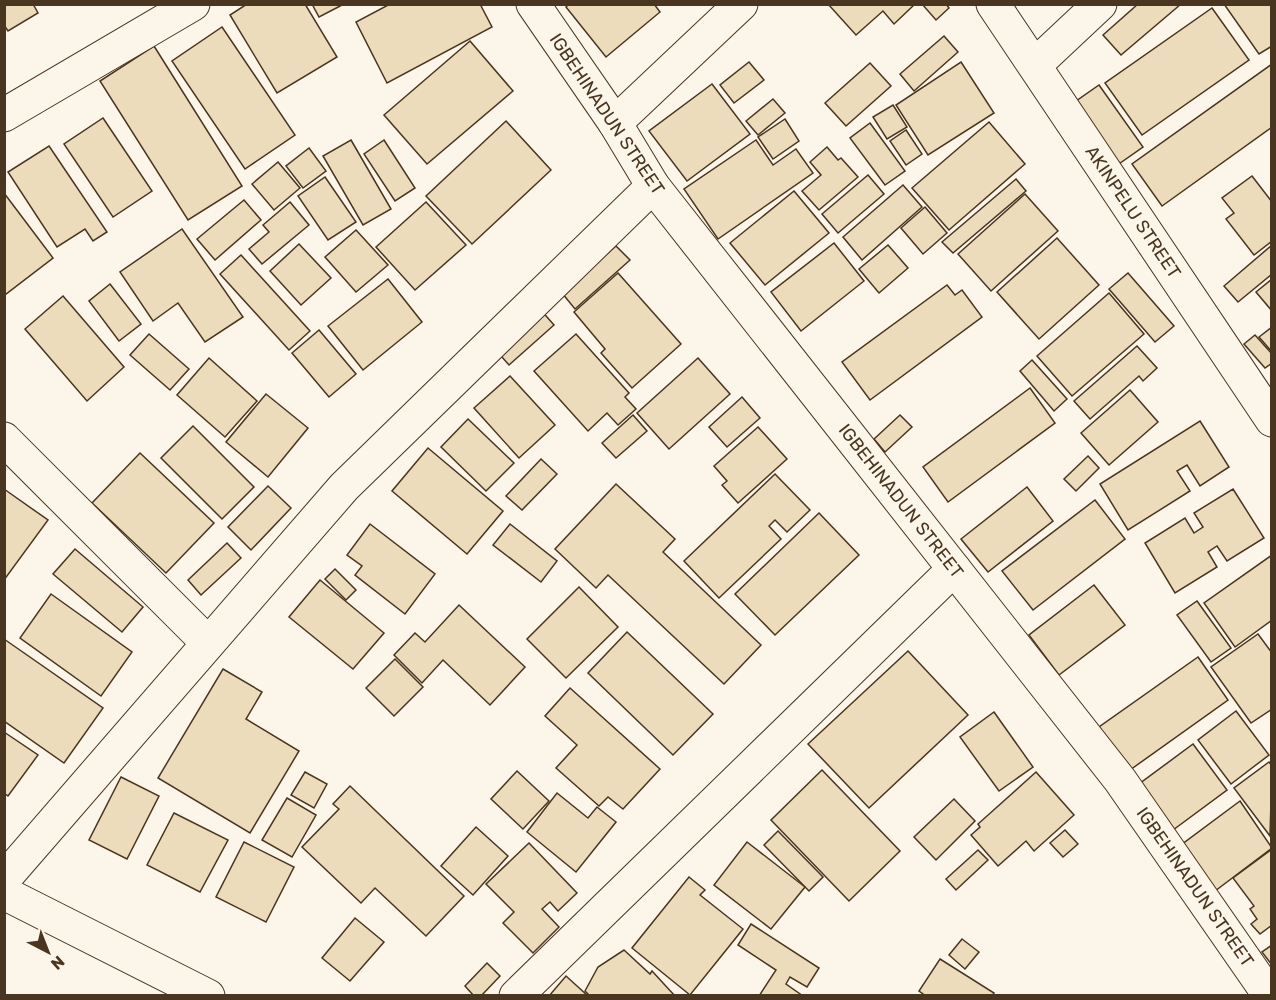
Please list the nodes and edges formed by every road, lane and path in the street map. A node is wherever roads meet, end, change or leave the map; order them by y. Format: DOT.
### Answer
graph roads {
  1 [pos="193,4"];
  2 [pos="533,4"];
  3 [pos="741,4"];
  4 [pos="993,4"];
  5 [pos="1100,4"];
  6 [pos="1035,65"];
  7 [pos="4,115"];
  8 [pos="615,123"];
  9 [pos="653,186"];
  10 [pos="1272,420"];
  11 [pos="4,439"];
  12 [pos="954,569"];
  13 [pos="208,643"];
  14 [pos="4,879"];
  15 [pos="4,893"];
  16 [pos="208,996"];
  17 [pos="516,996"];
  18 [pos="1270,996"];
  1 -- 7 [label="main road"];
  2 -- 8 [label="main road, IGBEHINADUN STREET"];
  3 -- 8 [label="main road"];
  4 -- 6 [label="main road, AKINPELU STREET"];
  5 -- 6 [label="main road"];
  6 -- 10 [label="main road, AKINPELU STREET"];
  8 -- 9 [label="main road, IGBEHINADUN STREET"];
  9 -- 12 [label="main road, IGBEHINADUN STREET"];
  9 -- 13 [label="main road"];
  11 -- 13 [label="main road"];
  12 -- 17 [label="main road"];
  12 -- 18 [label="main road, IGBEHINADUN STREET"];
  13 -- 14 [label="main road"];
  15 -- 16 [label="main road"];
}
